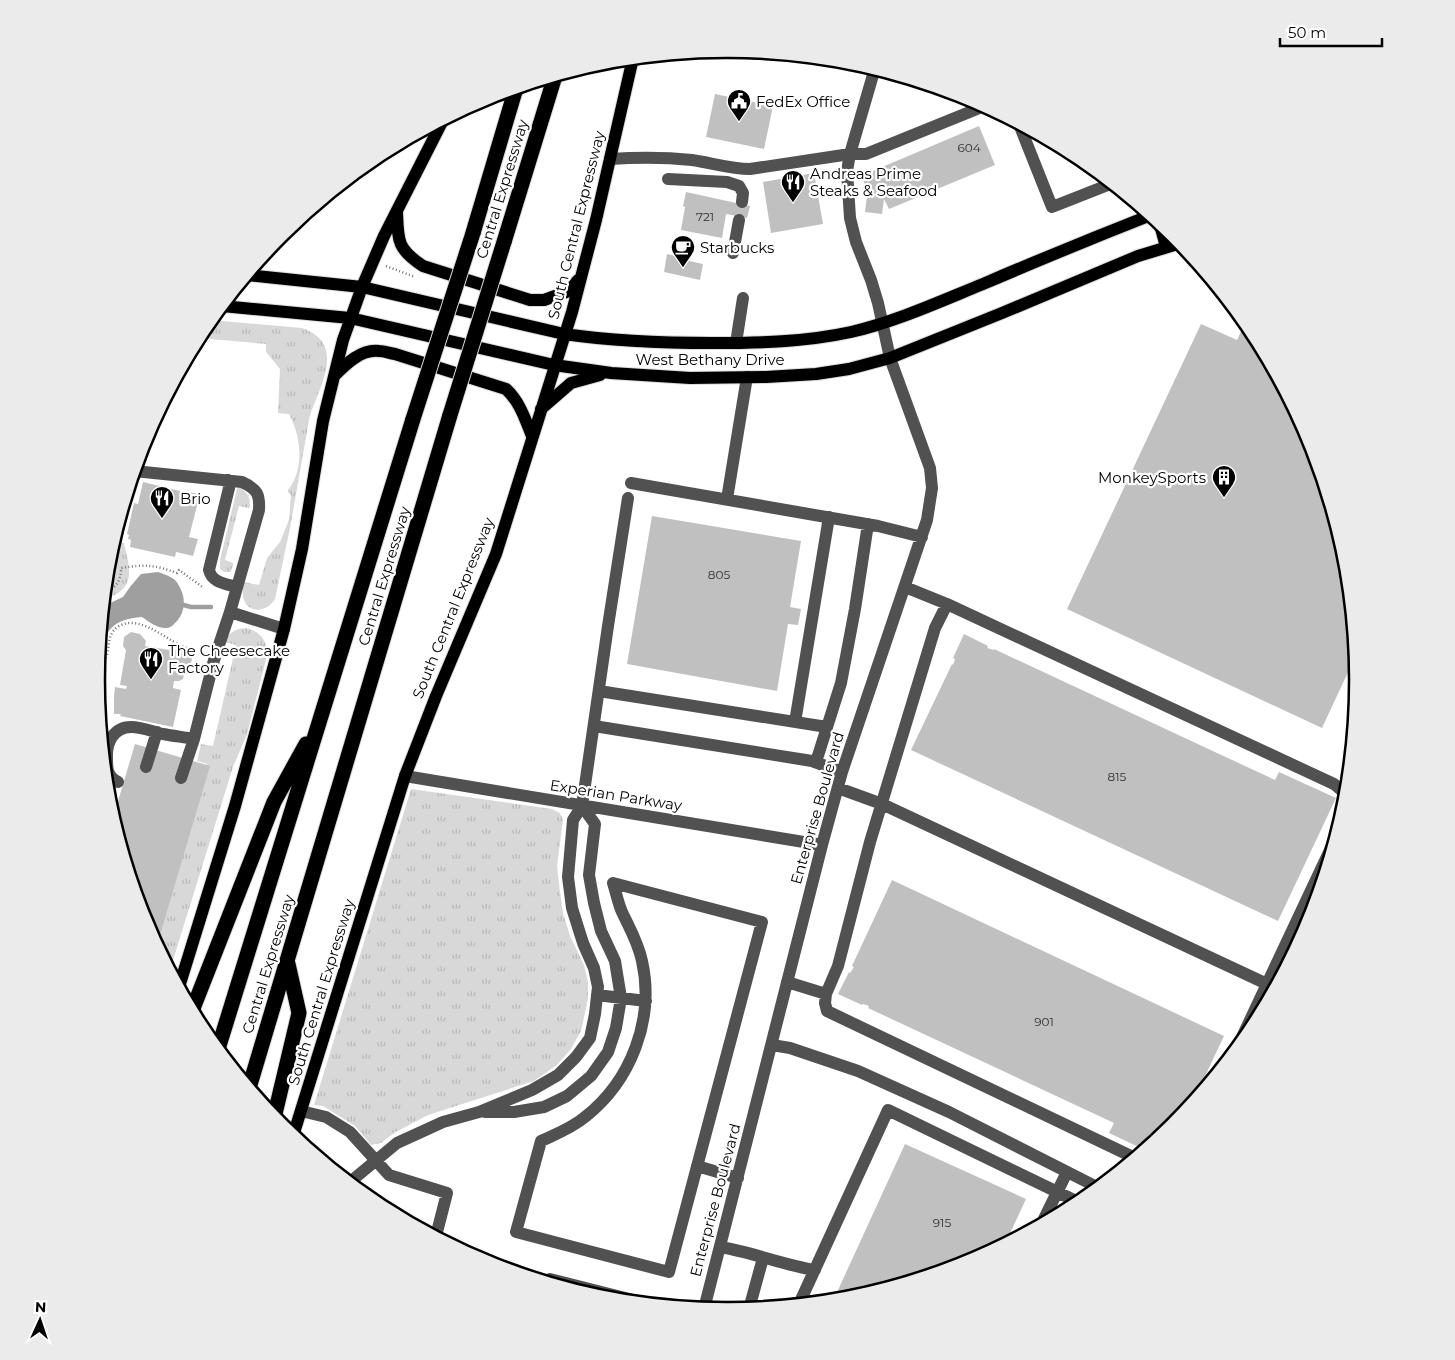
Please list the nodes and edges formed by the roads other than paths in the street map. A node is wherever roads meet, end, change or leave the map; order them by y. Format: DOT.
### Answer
graph roads {
  1 [pos="631,65"];
  2 [pos="872,75"];
  3 [pos="553,83"];
  4 [pos="514,96"];
  5 [pos="976,109"];
  6 [pos="438,129"];
  7 [pos="1022,132"];
  8 [pos="850,154"];
  9 [pos="610,159"];
  10 [pos="668,179"];
  11 [pos="1106,186"];
  12 [pos="742,202"];
  13 [pos="397,209"];
  14 [pos="1144,218"];
  15 [pos="739,220"];
  16 [pos="1163,235"];
  17 [pos="1173,245"];
  18 [pos="1166,247"];
  19 [pos="733,253"];
  20 [pos="582,275"];
  21 [pos="254,276"];
  22 [pos="362,287"];
  23 [pos="743,298"];
  24 [pos="230,307"];
  25 [pos="350,318"];
  26 [pos="883,323"];
  27 [pos="564,334"];
  28 [pos="736,343"];
  29 [pos="890,358"];
  30 [pos="554,365"];
  31 [pos="611,373"];
  32 [pos="333,377"];
  33 [pos="748,378"];
  34 [pos="541,409"];
  35 [pos="532,436"];
  36 [pos="141,472"];
  37 [pos="228,480"];
  38 [pos="631,483"];
  39 [pos="628,498"];
  40 [pos="727,499"];
  41 [pos="829,517"];
  42 [pos="868,524"];
  43 [pos="922,537"];
  44 [pos="237,587"];
  45 [pos="905,587"];
  46 [pos="947,604"];
  47 [pos="230,612"];
  48 [pos="284,629"];
  49 [pos="599,691"];
  50 [pos="322,717"];
  51 [pos="795,722"];
  52 [pos="594,726"];
  53 [pos="827,728"];
  54 [pos="157,732"];
  55 [pos="194,739"];
  56 [pos="108,742"];
  57 [pos="816,762"];
  58 [pos="146,768"];
  59 [pos="842,772"];
  60 [pos="405,776"];
  61 [pos="181,778"];
  62 [pos="113,779"];
  63 [pos="118,782"];
  64 [pos="838,788"];
  65 [pos="1340,789"];
  66 [pos="882,804"];
  67 [pos="582,806"];
  68 [pos="822,845"];
  69 [pos="1319,873"];
  70 [pos="591,889"];
  71 [pos="570,892"];
  72 [pos="287,963"];
  73 [pos="182,979"];
  74 [pos="787,982"];
  75 [pos="1267,984"];
  76 [pos="826,994"];
  77 [pos="598,995"];
  78 [pos="621,998"];
  79 [pos="646,1001"];
  80 [pos="195,1003"];
  81 [pos="1254,1012"];
  82 [pos="221,1041"];
  83 [pos="772,1045"];
  84 [pos="251,1080"];
  85 [pos="276,1108"];
  86 [pos="301,1111"];
  87 [pos="480,1112"];
  88 [pos="296,1128"];
  89 [pos="1129,1155"];
  90 [pos="376,1161"];
  91 [pos="697,1166"];
  92 [pos="1067,1172"];
  93 [pos="355,1178"];
  94 [pos="738,1178"];
  95 [pos="1092,1184"];
  96 [pos="1056,1192"];
  97 [pos="1071,1199"];
  98 [pos="1046,1215"];
  99 [pos="437,1230"];
  100 [pos="720,1248"];
  101 [pos="763,1258"];
  102 [pos="815,1270"];
  103 [pos="802,1298"];
  104 [pos="706,1301"];
  105 [pos="751,1301"];
  1 -- 9 [label="main road, South Central Expressway"];
  2 -- 8 [label="street, Enterprise Boulevard"];
  3 -- 72 [label="highway, Central Expressway, bridge"];
  4 -- 50 [label="highway, Central Expressway, bridge"];
  5 -- 8 [label="street"];
  6 -- 13 [label="main road"];
  7 -- 11 [label="street"];
  8 -- 9 [label="street"];
  8 -- 26 [label="street, Enterprise Boulevard"];
  9 -- 20 [label="main road, South Central Expressway"];
  10 -- 12 [label="street"];
  13 -- 20 [label="main road"];
  13 -- 22 [label="main road"];
  14 -- 26 [label="main road, West Bethany Drive"];
  15 -- 19 [label="street"];
  16 -- 18 [label="main road"];
  17 -- 18 [label="main road, West Bethany Drive"];
  18 -- 29 [label="main road, West Bethany Drive"];
  20 -- 27 [label="main road, South Central Expressway"];
  21 -- 22 [label="main road, West Bethany Drive"];
  22 -- 25 [label="main road"];
  22 -- 27 [label="main road, West Bethany Drive"];
  23 -- 28 [label="street"];
  24 -- 25 [label="main road, West Bethany Drive"];
  25 -- 30 [label="main road, West Bethany Drive"];
  25 -- 32 [label="main road"];
  26 -- 28 [label="main road, West Bethany Drive"];
  26 -- 29 [label="street, Enterprise Boulevard"];
  27 -- 28 [label="main road, West Bethany Drive"];
  27 -- 30 [label="main road, South Central Expressway"];
  29 -- 33 [label="main road, West Bethany Drive"];
  29 -- 43 [label="street, Enterprise Boulevard"];
  30 -- 31 [label="main road, West Bethany Drive"];
  30 -- 34 [label="main road, South Central Expressway"];
  31 -- 33 [label="main road, West Bethany Drive"];
  31 -- 34 [label="main road"];
  32 -- 35 [label="main road"];
  32 -- 48 [label="main road"];
  33 -- 40 [label="street"];
  34 -- 35 [label="main road, South Central Expressway"];
  35 -- 60 [label="main road, South Central Expressway"];
  36 -- 37 [label="street"];
  37 -- 44 [label="street"];
  37 -- 44 [label="street"];
  38 -- 40 [label="street"];
  39 -- 49 [label="street"];
  40 -- 41 [label="street"];
  41 -- 42 [label="street"];
  41 -- 51 [label="street"];
  42 -- 43 [label="street"];
  42 -- 53 [label="street"];
  43 -- 45 [label="street, Enterprise Boulevard"];
  44 -- 47 [label="street"];
  45 -- 46 [label="street"];
  45 -- 59 [label="street, Enterprise Boulevard"];
  46 -- 65 [label="street"];
  46 -- 66 [label="street"];
  47 -- 48 [label="street"];
  47 -- 55 [label="street"];
  48 -- 73 [label="main road"];
  49 -- 51 [label="street"];
  49 -- 52 [label="street"];
  50 -- 80 [label="highway"];
  50 -- 82 [label="highway, Central Expressway"];
  51 -- 53 [label="street"];
  52 -- 57 [label="street"];
  52 -- 67 [label="street"];
  53 -- 57 [label="street"];
  54 -- 55 [label="street"];
  54 -- 56 [label="street"];
  54 -- 58 [label="street"];
  55 -- 61 [label="street"];
  57 -- 59 [label="street"];
  59 -- 64 [label="street, Enterprise Boulevard"];
  60 -- 67 [label="street, Experian Parkway"];
  60 -- 86 [label="main road, South Central Expressway"];
  62 -- 63 [label="street"];
  64 -- 66 [label="street"];
  64 -- 68 [label="street, Enterprise Boulevard"];
  66 -- 75 [label="street"];
  66 -- 76 [label="street"];
  67 -- 68 [label="street, Experian Parkway"];
  67 -- 70 [label="street"];
  67 -- 71 [label="street"];
  68 -- 74 [label="street, Enterprise Boulevard"];
  69 -- 75 [label="street"];
  70 -- 71 [label="street"];
  70 -- 78 [label="street"];
  71 -- 77 [label="street"];
  72 -- 84 [label="highway, Central Expressway"];
  72 -- 85 [label="highway"];
  74 -- 76 [label="street"];
  74 -- 83 [label="street, Enterprise Boulevard"];
  75 -- 81 [label="street"];
  76 -- 89 [label="street"];
  77 -- 78 [label="street"];
  77 -- 87 [label="street"];
  78 -- 79 [label="street"];
  78 -- 87 [label="street"];
  79 -- 91 [label="street"];
  79 -- 91 [label="street"];
  83 -- 92 [label="street"];
  83 -- 94 [label="street, Enterprise Boulevard"];
  86 -- 88 [label="main road, South Central Expressway"];
  86 -- 90 [label="street"];
  87 -- 90 [label="street"];
  90 -- 93 [label="street"];
  90 -- 99 [label="street"];
  91 -- 94 [label="street"];
  92 -- 95 [label="street"];
  92 -- 96 [label="street"];
  94 -- 100 [label="street, Enterprise Boulevard"];
  96 -- 97 [label="street"];
  96 -- 98 [label="street"];
  96 -- 102 [label="street"];
  100 -- 101 [label="street"];
  100 -- 104 [label="street, Enterprise Boulevard"];
  101 -- 102 [label="street"];
  101 -- 105 [label="street"];
  102 -- 103 [label="street"];
}
